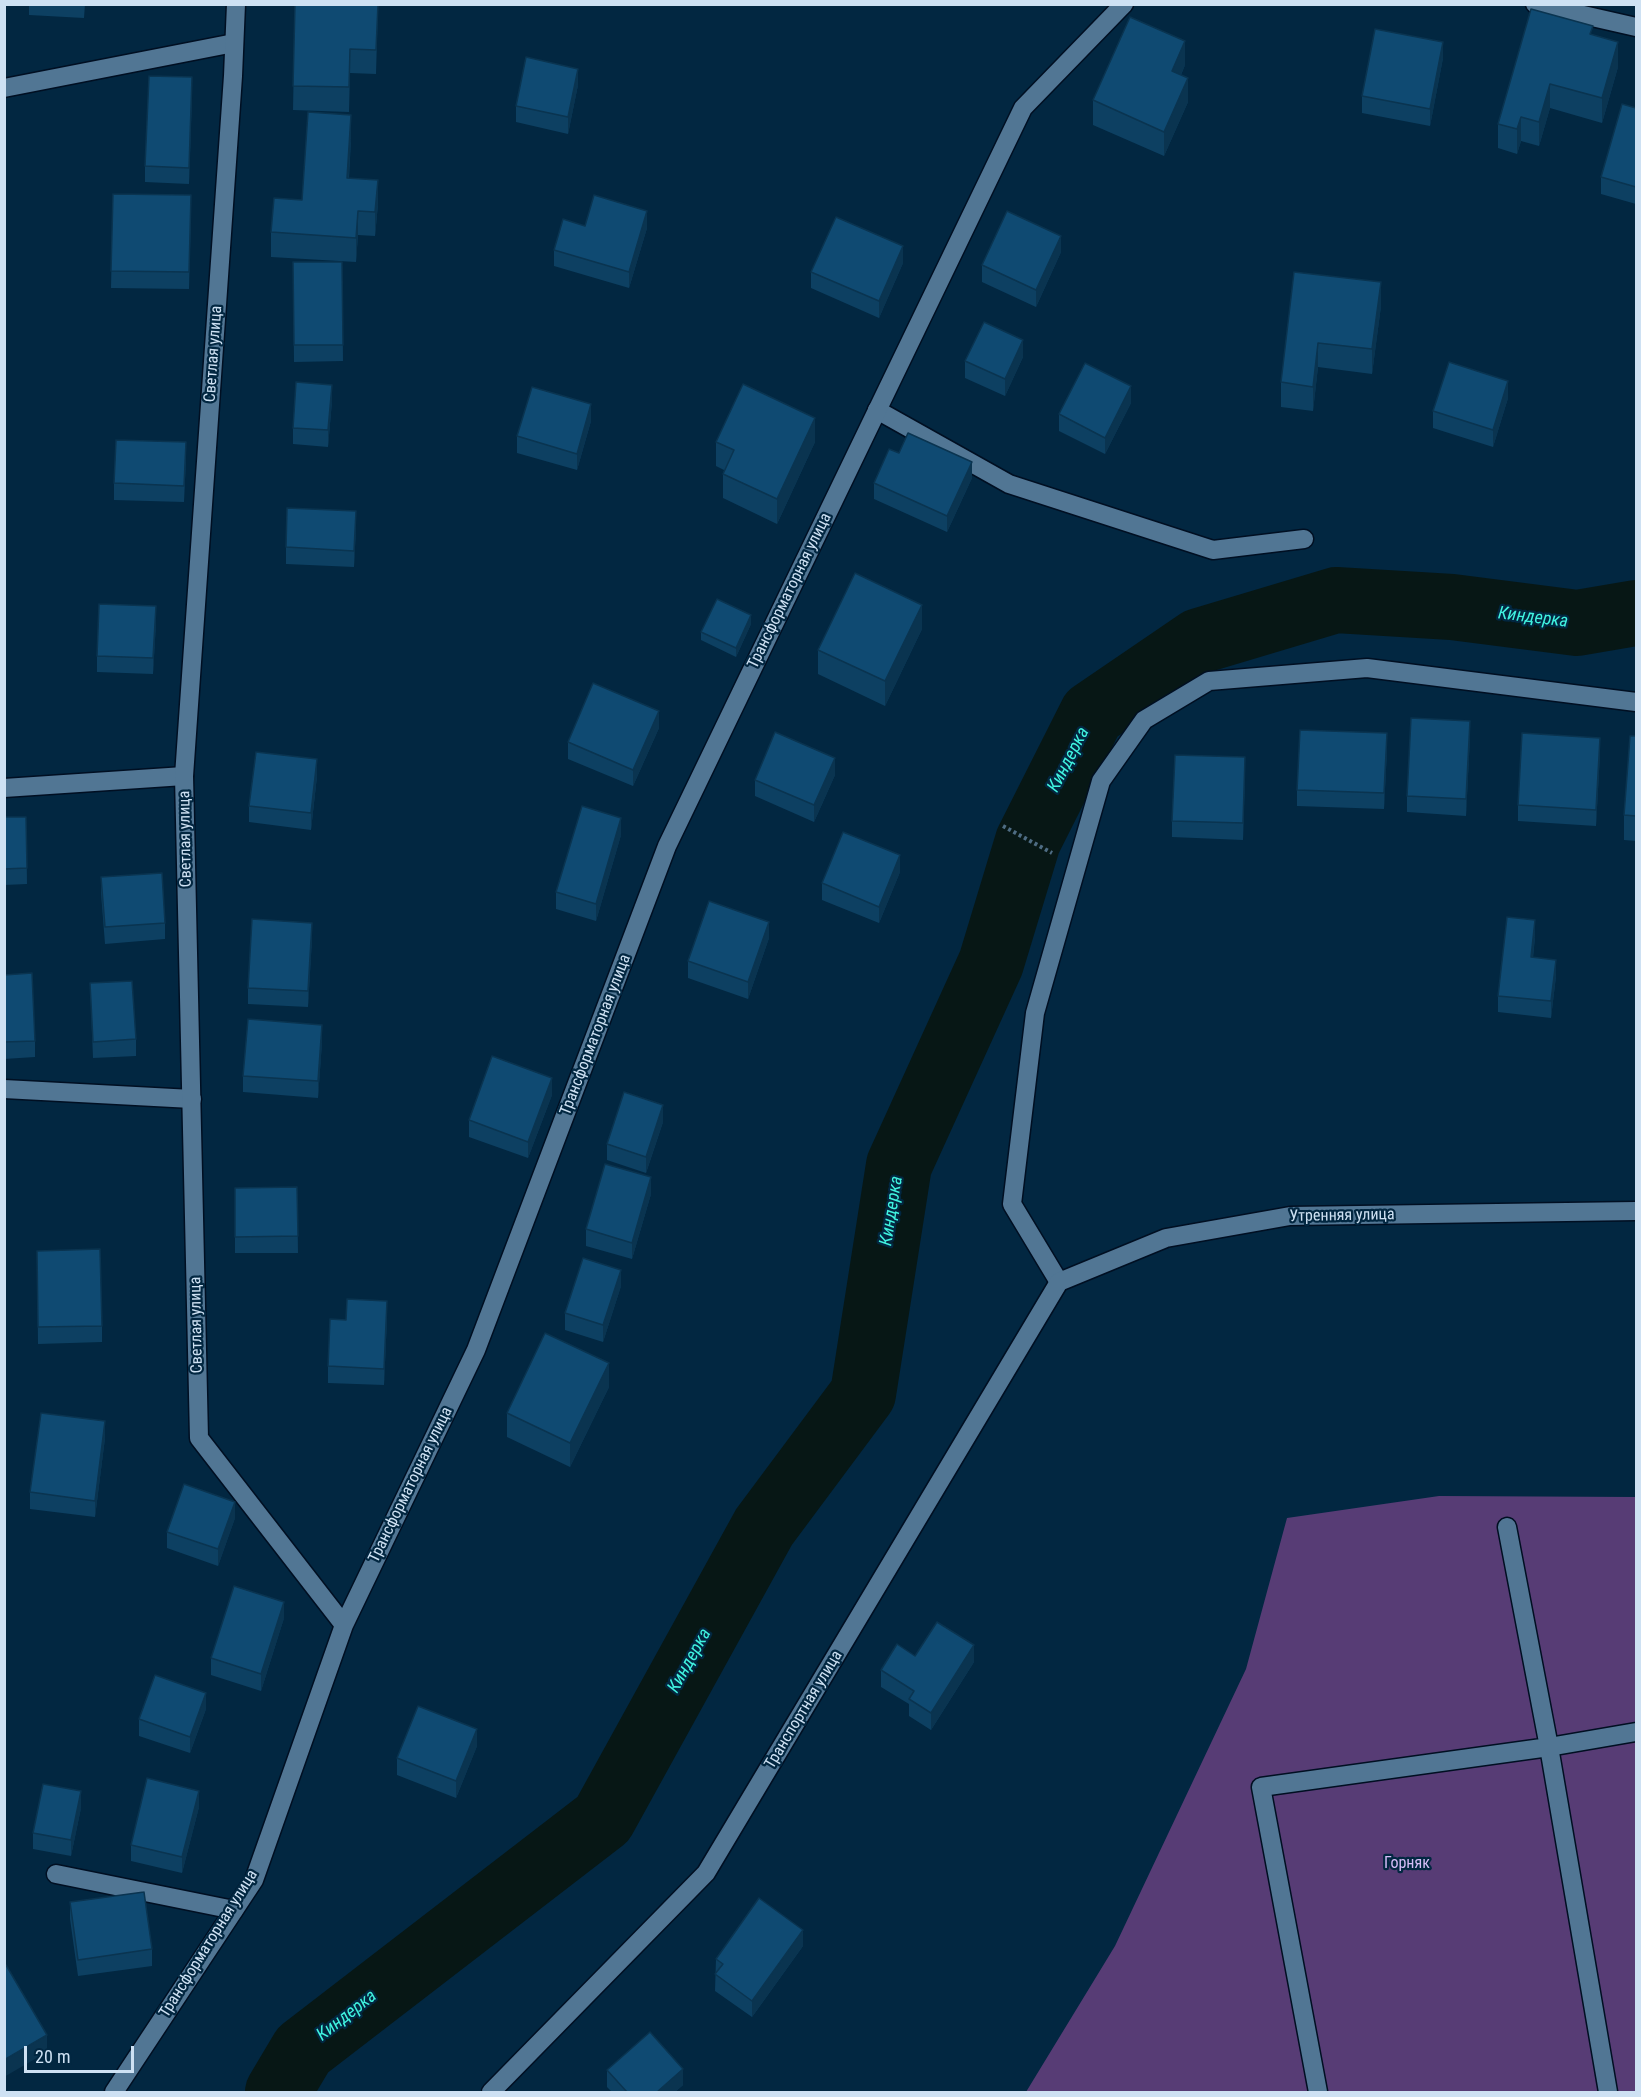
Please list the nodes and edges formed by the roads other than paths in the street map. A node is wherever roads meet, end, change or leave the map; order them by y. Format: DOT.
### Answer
graph roads {
  1 [pos="236,4"];
  2 [pos="1124,4"];
  3 [pos="1535,4"];
  4 [pos="1636,27"];
  5 [pos="234,43"];
  6 [pos="4,88"];
  7 [pos="878,410"];
  8 [pos="1304,539"];
  9 [pos="1636,702"];
  10 [pos="184,776"];
  11 [pos="4,788"];
  12 [pos="4,1089"];
  13 [pos="192,1099"];
  14 [pos="1636,1211"];
  15 [pos="1059,1282"];
  16 [pos="1507,1527"];
  17 [pos="344,1625"];
  18 [pos="1636,1732"];
  19 [pos="1548,1748"];
  20 [pos="56,1874"];
  21 [pos="234,1910"];
  22 [pos="114,2092"];
  23 [pos="491,2092"];
  24 [pos="1318,2092"];
  25 [pos="1608,2092"];
  1 -- 5 [label="street, Светлая улица"];
  2 -- 7 [label="street, Трансформаторная улица"];
  3 -- 4 [label="street"];
  5 -- 6 [label="street"];
  5 -- 10 [label="street, Светлая улица"];
  7 -- 8 [label="street"];
  7 -- 17 [label="street, Трансформаторная улица"];
  9 -- 15 [label="street"];
  10 -- 11 [label="street"];
  10 -- 13 [label="street, Светлая улица"];
  12 -- 13 [label="street"];
  13 -- 17 [label="street, Светлая улица"];
  14 -- 15 [label="street, Утренняя улица"];
  15 -- 23 [label="street, Транспортная улица"];
  16 -- 19 [label="street"];
  17 -- 21 [label="street, Трансформаторная улица"];
  18 -- 19 [label="street"];
  19 -- 24 [label="street"];
  19 -- 25 [label="street"];
  20 -- 21 [label="street"];
  21 -- 22 [label="street, Трансформаторная улица"];
}
